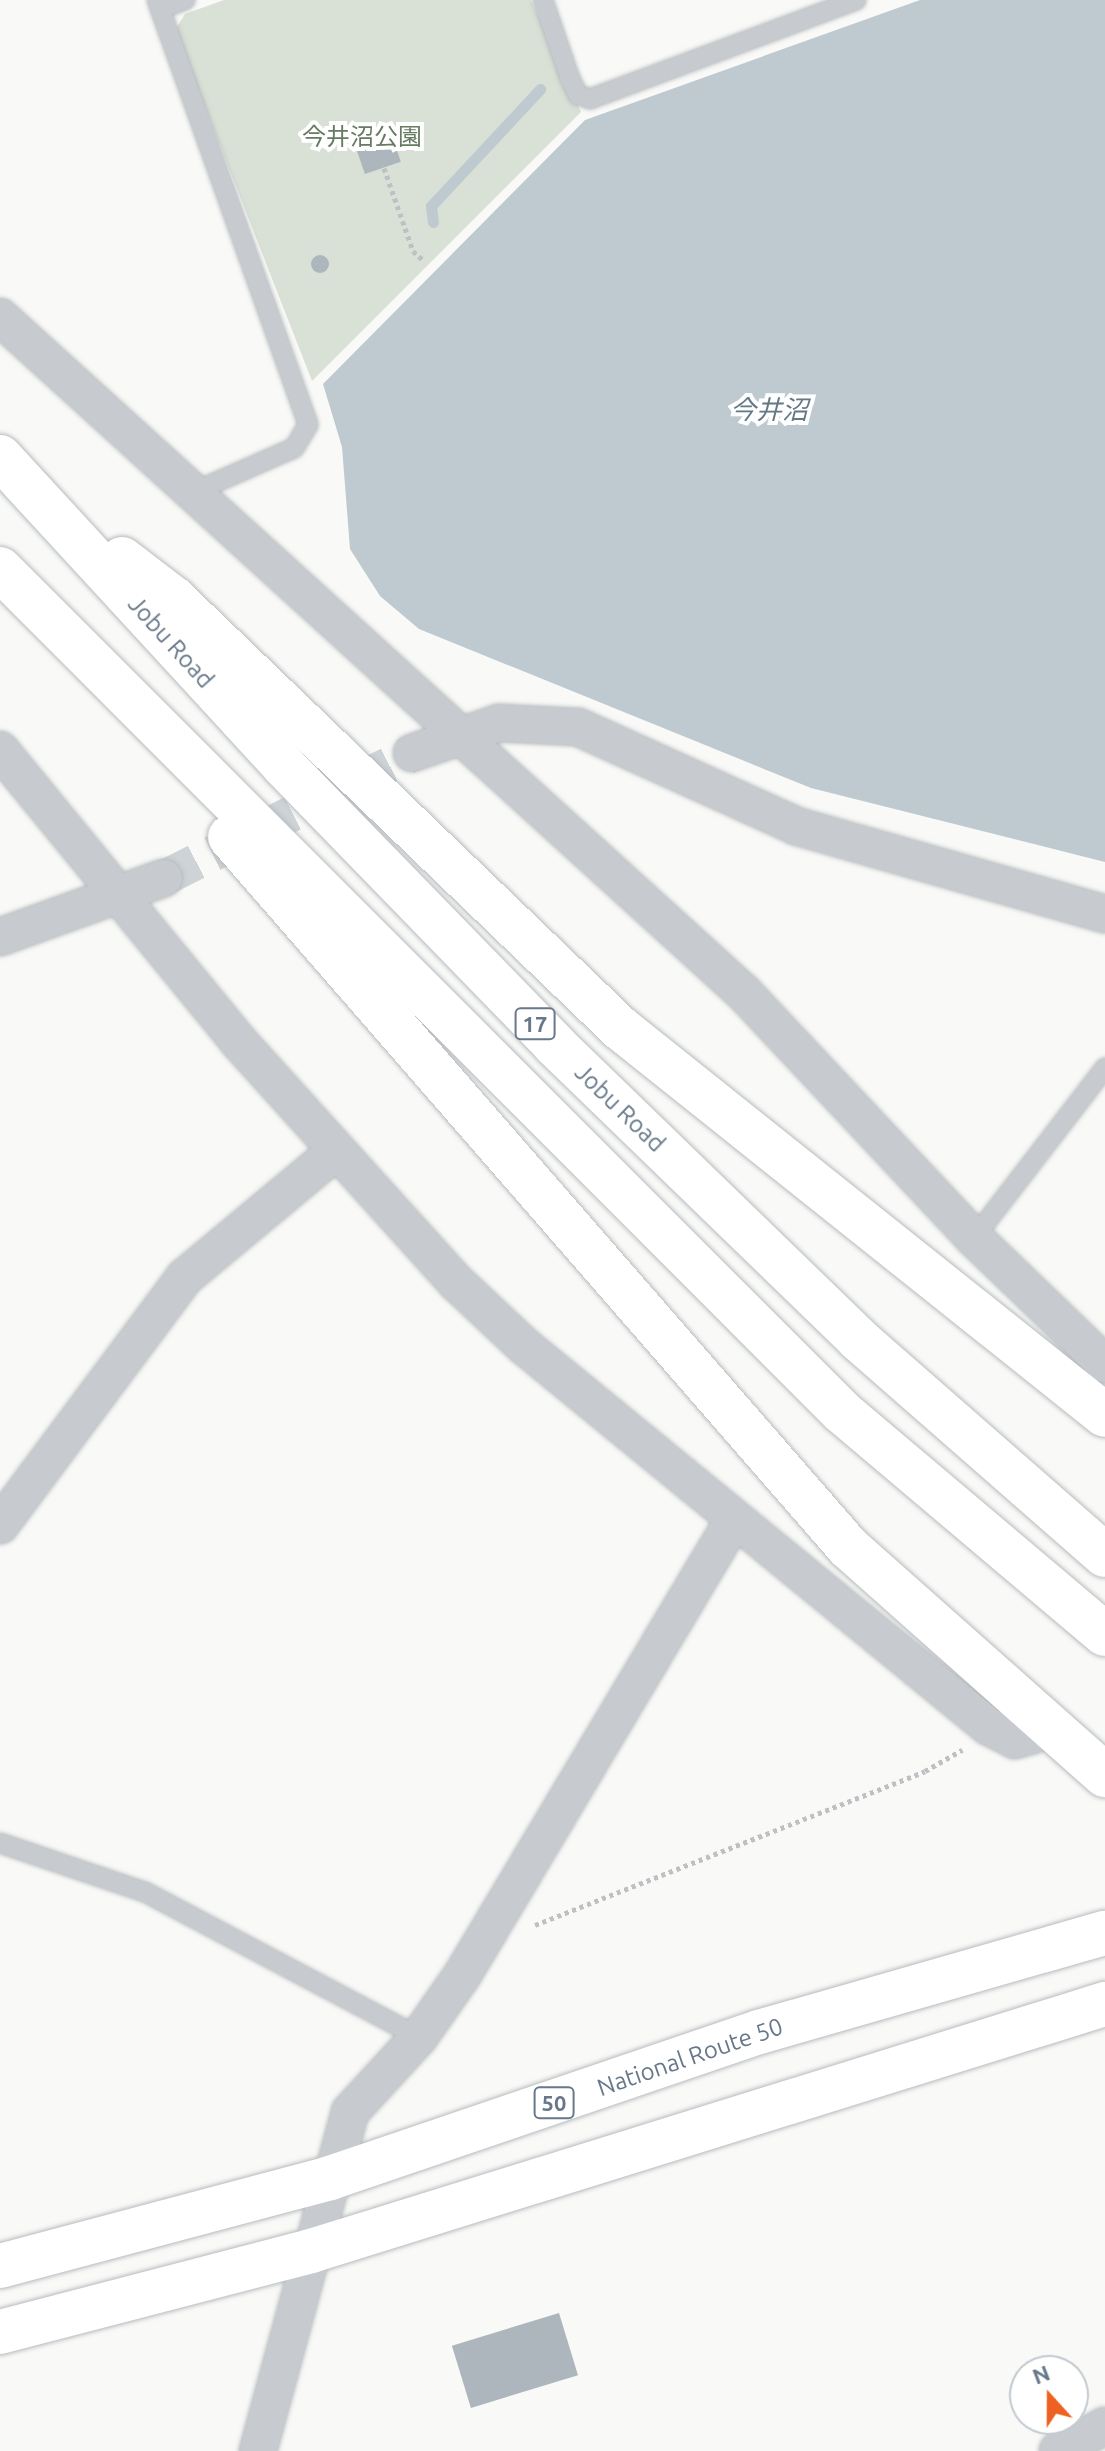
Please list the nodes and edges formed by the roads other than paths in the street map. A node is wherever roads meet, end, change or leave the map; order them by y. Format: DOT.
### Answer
graph roads {
  1 [pos="185,0"];
  2 [pos="543,0"];
  3 [pos="856,0"];
  4 [pos="159,4"];
  5 [pos="0,317"];
  6 [pos="0,457"];
  7 [pos="189,494"];
  8 [pos="39,498"];
  9 [pos="0,569"];
  10 [pos="120,689"];
  11 [pos="460,735"];
  12 [pos="0,750"];
  13 [pos="412,753"];
  14 [pos="164,878"];
  15 [pos="116,893"];
  16 [pos="1105,914"];
  17 [pos="0,937"];
  18 [pos="1105,1068"];
  19 [pos="336,1151"];
  20 [pos="974,1238"];
  21 [pos="1105,1364"];
  22 [pos="1105,1415"];
  23 [pos="732,1523"];
  24 [pos="0,1525"];
  25 [pos="1105,1555"];
  26 [pos="1105,1634"];
  27 [pos="1040,1720"];
  28 [pos="1105,1775"];
  29 [pos="0,1843"];
  30 [pos="1094,1929"];
  31 [pos="1105,2004"];
  32 [pos="419,2037"];
  33 [pos="330,2178"];
  34 [pos="311,2251"];
  35 [pos="0,2266"];
  36 [pos="0,2332"];
  37 [pos="1105,2426"];
  38 [pos="258,2451"];
  39 [pos="1058,2451"];
  1 -- 4 [label="lane"];
  2 -- 3 [label="lane"];
  4 -- 7 [label="lane"];
  5 -- 7 [label="street"];
  6 -- 8 [label="highway, Jobu Road / 17"];
  7 -- 11 [label="street"];
  8 -- 22 [label="highway, 17"];
  8 -- 25 [label="highway, Jobu Road / 17"];
  9 -- 10 [label="highway, 17"];
  10 -- 26 [label="highway, 17"];
  10 -- 27 [label="highway, 17"];
  11 -- 13 [label="street"];
  11 -- 16 [label="street"];
  11 -- 20 [label="street"];
  12 -- 15 [label="street"];
  14 -- 15 [label="street"];
  15 -- 17 [label="street"];
  15 -- 19 [label="street"];
  18 -- 20 [label="lane"];
  19 -- 23 [label="street"];
  19 -- 24 [label="street"];
  20 -- 21 [label="street"];
  23 -- 27 [label="street"];
  23 -- 32 [label="street"];
  27 -- 28 [label="highway, 17"];
  29 -- 32 [label="lane"];
  30 -- 33 [label="highway, National Route 50 / 50"];
  31 -- 34 [label="highway"];
  32 -- 33 [label="street"];
  33 -- 34 [label="street"];
  33 -- 35 [label="highway, National Route 50 / 50"];
  34 -- 36 [label="highway"];
  34 -- 38 [label="street"];
  37 -- 39 [label="street"];
}
